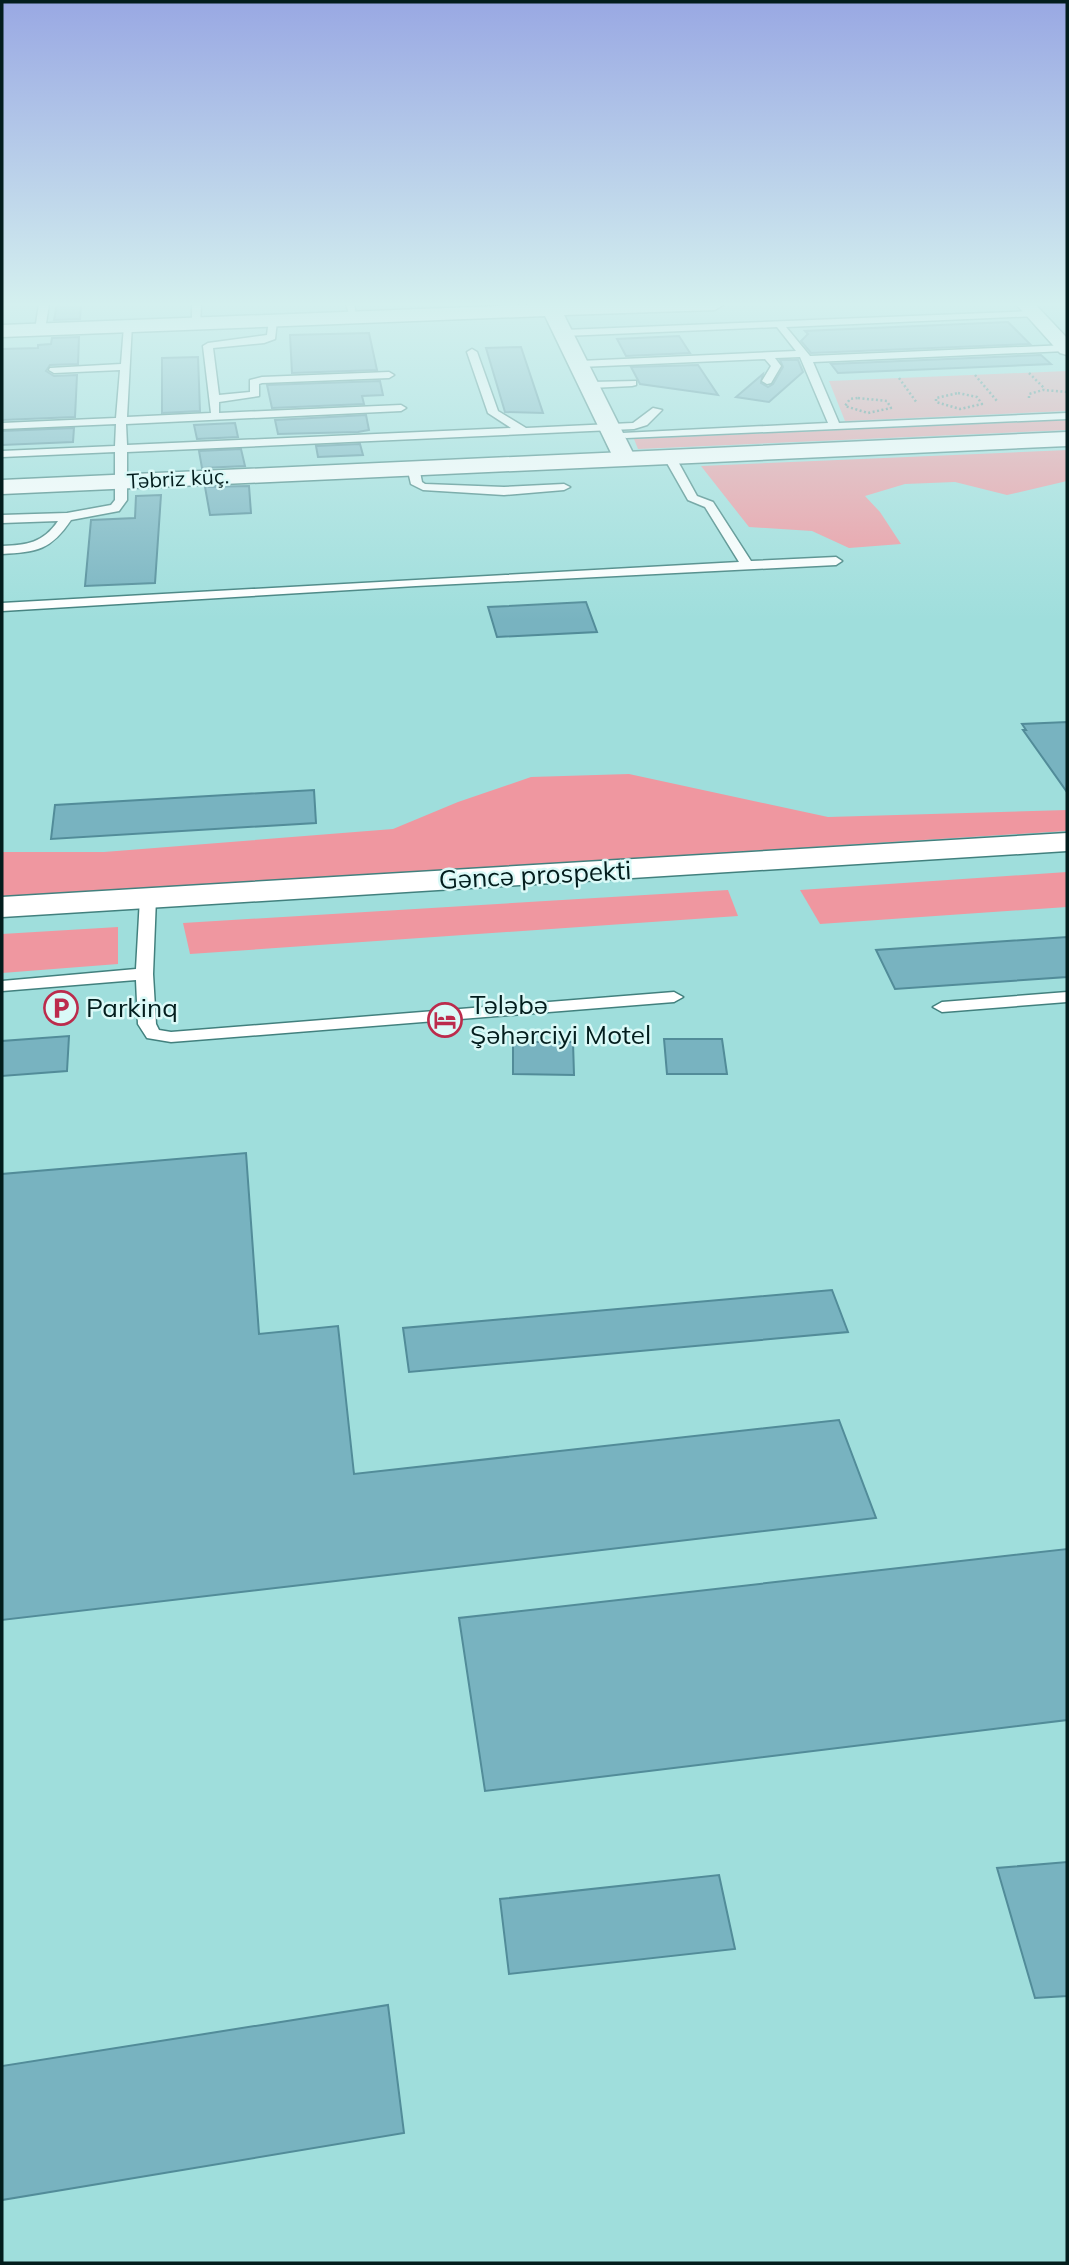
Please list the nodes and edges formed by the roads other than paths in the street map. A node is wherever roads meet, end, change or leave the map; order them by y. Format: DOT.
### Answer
graph roads {
  1 [pos="122,410"];
  2 [pos="215,410"];
  3 [pos="243,410"];
  4 [pos="492,410"];
  5 [pos="603,410"];
  6 [pos="657,410"];
  7 [pos="828,410"];
  8 [pos="215,416"];
  9 [pos="1067,416"];
  10 [pos="121,421"];
  11 [pos="2,426"];
  12 [pos="835,426"];
  13 [pos="523,430"];
  14 [pos="613,431"];
  15 [pos="1067,439"];
  16 [pos="121,448"];
  17 [pos="2,454"];
  18 [pos="669,456"];
  19 [pos="624,457"];
  20 [pos="413,467"];
  21 [pos="121,481"];
  22 [pos="2,487"];
  23 [pos="564,487"];
  24 [pos="66,517"];
  25 [pos="2,519"];
  26 [pos="2,550"];
  27 [pos="836,561"];
  28 [pos="747,565"];
  29 [pos="2,607"];
  30 [pos="1067,842"];
  31 [pos="1067,860"];
  32 [pos="2,907"];
  33 [pos="147,907"];
  34 [pos="2,925"];
  35 [pos="144,974"];
  36 [pos="2,986"];
  37 [pos="674,997"];
  38 [pos="1067,997"];
  39 [pos="942,1007"];
  1 -- 10 [label="lane"];
  2 -- 8 [label="lane"];
  3 -- 8 [label="lane"];
  4 -- 13 [label="lane"];
  5 -- 14 [label="main road"];
  6 -- 14 [label="lane"];
  7 -- 12 [label="lane"];
  8 -- 10 [label="lane"];
  9 -- 12 [label="lane"];
  10 -- 11 [label="lane"];
  10 -- 16 [label="lane"];
  12 -- 14 [label="lane"];
  13 -- 14 [label="lane"];
  13 -- 16 [label="lane"];
  14 -- 19 [label="main road"];
  15 -- 18 [label="main road, Təbriz küç."];
  16 -- 17 [label="lane"];
  16 -- 21 [label="lane"];
  18 -- 19 [label="main road, Təbriz küç."];
  18 -- 28 [label="lane"];
  19 -- 20 [label="main road, Təbriz küç."];
  20 -- 21 [label="main road, Təbriz küç."];
  20 -- 23 [label="lane"];
  21 -- 22 [label="main road, Təbriz küç."];
  21 -- 24 [label="lane"];
  24 -- 25 [label="lane"];
  24 -- 26 [label="lane"];
  27 -- 28 [label="lane"];
  28 -- 29 [label="lane"];
  30 -- 33 [label="main road, Gəncə prospekti"];
  31 -- 33 [label="main road, Gəncə prospekti"];
  32 -- 33 [label="main road, Gəncə prospekti"];
  33 -- 34 [label="main road, Gəncə prospekti"];
  33 -- 35 [label="lane"];
  35 -- 36 [label="lane"];
  35 -- 37 [label="lane"];
  38 -- 39 [label="lane"];
}
